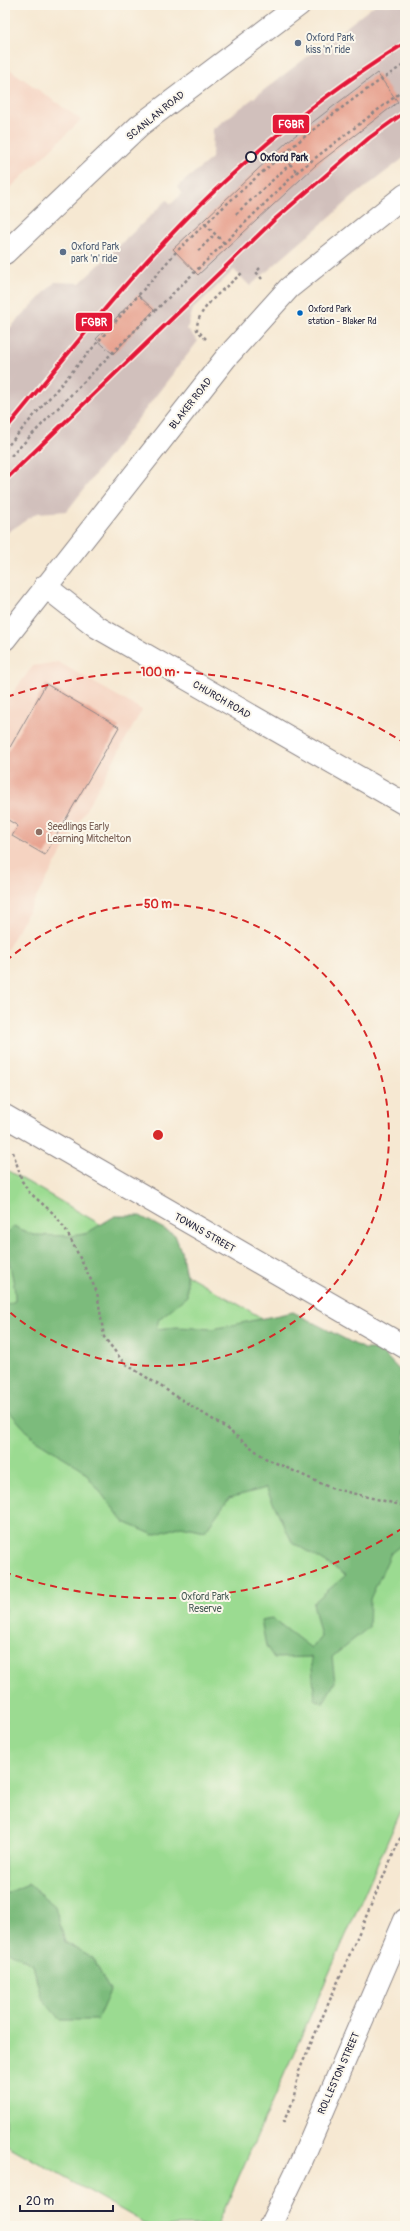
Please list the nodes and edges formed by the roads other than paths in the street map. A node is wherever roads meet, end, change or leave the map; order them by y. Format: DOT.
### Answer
graph roads {
  1 [pos="298,5"];
  2 [pos="405,195"];
  3 [pos="5,253"];
  4 [pos="45,586"];
  5 [pos="5,639"];
  6 [pos="405,804"];
  7 [pos="5,1116"];
  8 [pos="405,1347"];
  9 [pos="405,1920"];
  10 [pos="270,2226"];
  1 -- 3 [label="street, SCANLAN ROAD"];
  2 -- 4 [label="street, BLAKER ROAD"];
  4 -- 5 [label="street, BLAKER ROAD"];
  4 -- 6 [label="street, CHURCH ROAD"];
  7 -- 8 [label="street, TOWNS STREET"];
  9 -- 10 [label="street, ROLLESTON STREET"];
}
